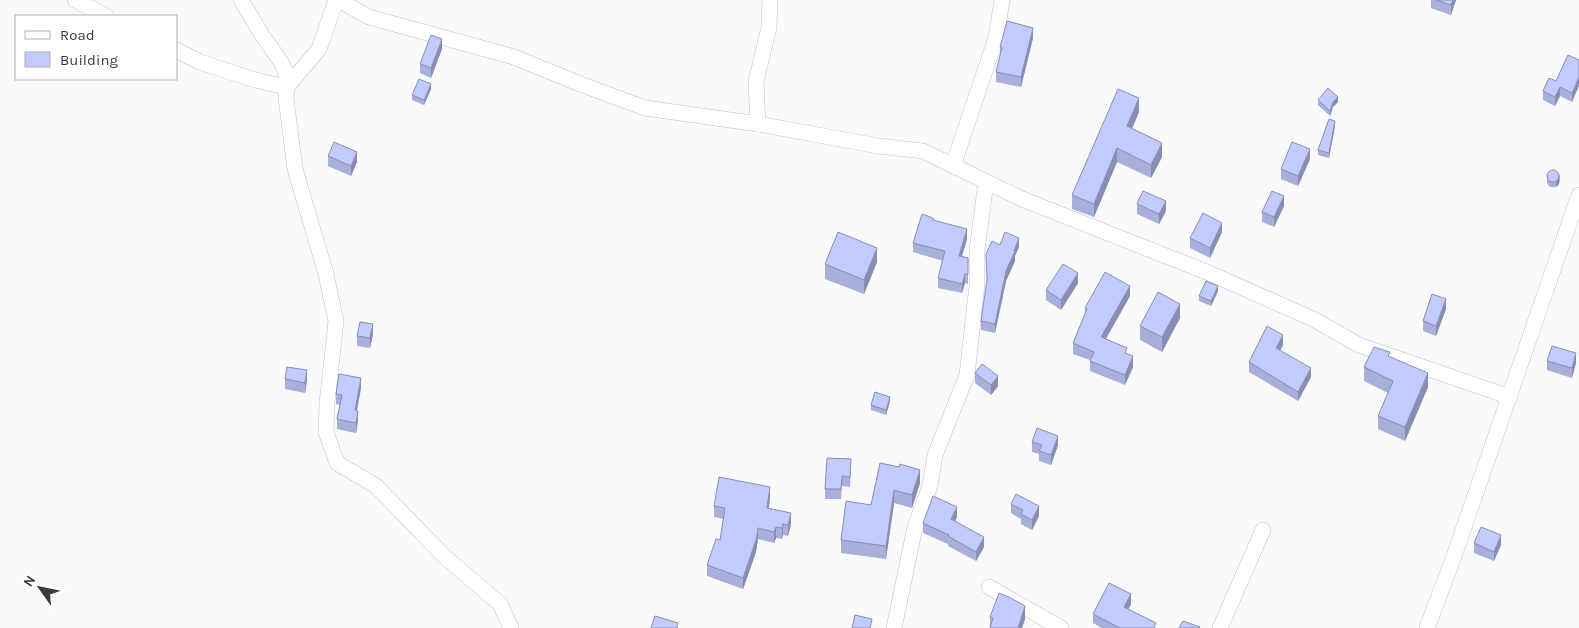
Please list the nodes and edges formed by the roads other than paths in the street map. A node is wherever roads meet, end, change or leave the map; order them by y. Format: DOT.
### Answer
graph roads {
  1 [pos="75,0"];
  2 [pos="241,0"];
  3 [pos="337,0"];
  4 [pos="770,0"];
  5 [pos="1002,0"];
  6 [pos="104,15"];
  7 [pos="178,51"];
  8 [pos="287,87"];
  9 [pos="758,124"];
  10 [pos="953,166"];
  11 [pos="986,182"];
  12 [pos="1579,195"];
  13 [pos="1510,397"];
  14 [pos="1263,530"];
  15 [pos="989,587"];
  16 [pos="511,628"];
  17 [pos="894,628"];
  18 [pos="1061,628"];
  19 [pos="1220,628"];
  20 [pos="1427,628"];
  1 -- 6 [label="street"];
  2 -- 8 [label="street"];
  3 -- 8 [label="street"];
  3 -- 9 [label="street"];
  4 -- 9 [label="street"];
  5 -- 10 [label="street"];
  7 -- 8 [label="street"];
  8 -- 16 [label="street"];
  9 -- 10 [label="street"];
  10 -- 11 [label="street"];
  11 -- 13 [label="street"];
  11 -- 17 [label="street"];
  12 -- 13 [label="street"];
  13 -- 20 [label="street"];
  14 -- 19 [label="street"];
  15 -- 18 [label="street"];
}
